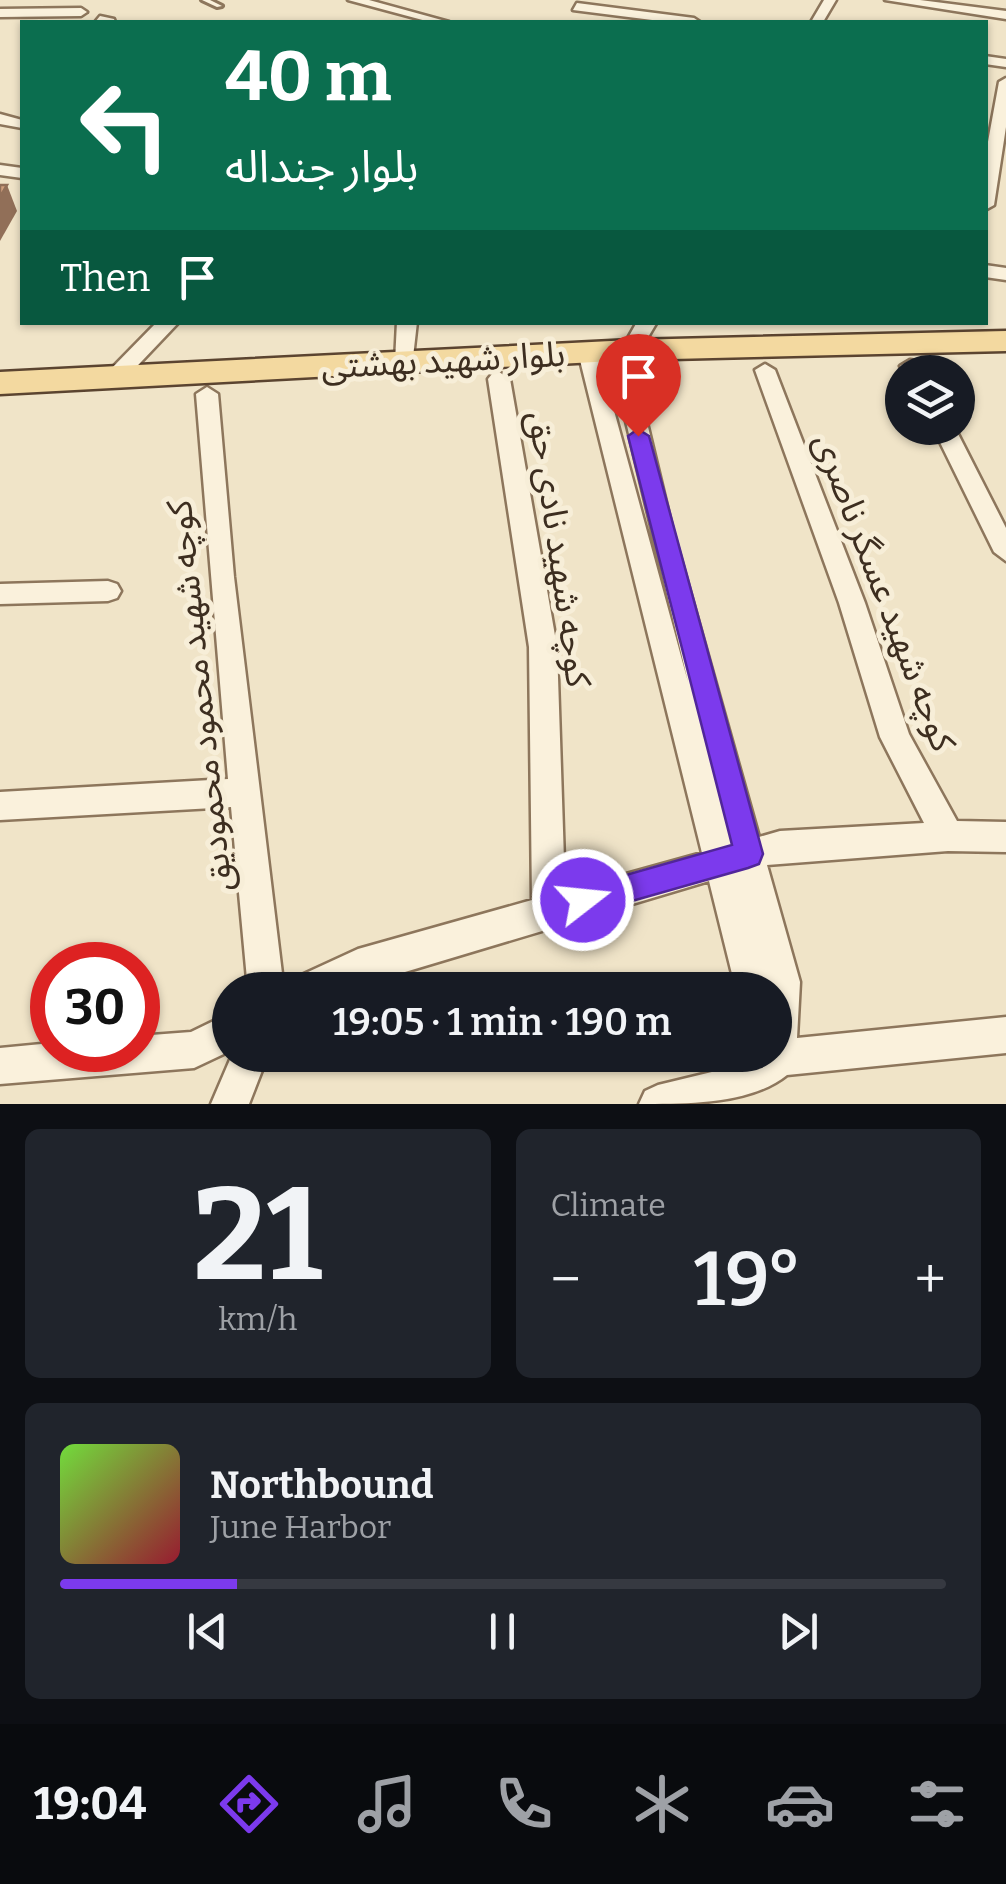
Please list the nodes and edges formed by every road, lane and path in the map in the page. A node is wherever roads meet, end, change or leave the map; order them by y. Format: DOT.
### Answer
graph roads {
  1 [pos="205,0"];
  2 [pos="354,0"];
  3 [pos="891,0"];
  4 [pos="397,3"];
  5 [pos="579,5"];
  6 [pos="219,6"];
  7 [pos="81,12"];
  8 [pos="0,14"];
  9 [pos="1006,15"];
  10 [pos="407,20"];
  11 [pos="680,20"];
  12 [pos="1006,84"];
  13 [pos="993,109"];
  14 [pos="1002,135"];
  15 [pos="993,173"];
  16 [pos="166,325"];
  17 [pos="406,325"];
  18 [pos="1006,341"];
  19 [pos="617,354"];
  20 [pos="405,362"];
  21 [pos="1006,363"];
  22 [pos="975,365"];
  23 [pos="885,369"];
  24 [pos="765,370"];
  25 [pos="115,377"];
  26 [pos="499,379"];
  27 [pos="0,383"];
  28 [pos="207,394"];
  29 [pos="0,404"];
  30 [pos="952,445"];
  31 [pos="1006,552"];
  32 [pos="108,591"];
  33 [pos="0,594"];
  34 [pos="652,604"];
  35 [pos="681,606"];
  36 [pos="247,792"];
  37 [pos="0,806"];
  38 [pos="948,836"];
  39 [pos="1006,837"];
  40 [pos="734,857"];
  41 [pos="549,910"];
  42 [pos="264,972"];
  43 [pos="345,972"];
  44 [pos="751,972"];
  45 [pos="779,972"];
  46 [pos="792,1035"];
  47 [pos="1006,1035"];
  48 [pos="212,1040"];
  49 [pos="0,1066"];
  50 [pos="243,1072"];
  51 [pos="763,1072"];
  52 [pos="230,1104"];
  53 [pos="658,1104"];
  1 -- 6 [label="lane"];
  2 -- 4 [label="street"];
  3 -- 9 [label="street"];
  4 -- 10 [label="street"];
  5 -- 11 [label="street"];
  7 -- 8 [label="street"];
  12 -- 13 [label="street"];
  13 -- 14 [label="street"];
  14 -- 15 [label="street"];
  16 -- 25 [label="street"];
  17 -- 20 [label="street"];
  18 -- 19 [label="main road, بلوار شهید بهشتی"];
  19 -- 20 [label="main road, بلوار شهید بهشتی"];
  19 -- 24 [label="main road, بلوار شهید بهشتی"];
  19 -- 26 [label="main road, بلوار شهید بهشتی"];
  19 -- 34 [label="street"];
  19 -- 35 [label="street"];
  20 -- 25 [label="main road, بلوار شهید بهشتی"];
  21 -- 22 [label="main road, بلوار شهید بهشتی"];
  23 -- 24 [label="main road, بلوار شهید بهشتی"];
  24 -- 38 [label="street, کوچه شهید عسگر ناصری"];
  25 -- 27 [label="main road, بلوار شهید بهشتی"];
  26 -- 28 [label="main road, بلوار شهید بهشتی"];
  26 -- 41 [label="street, کوچه شهید نادی حق"];
  28 -- 29 [label="main road, بلوار شهید بهشتی"];
  28 -- 36 [label="street, کوچه شهید محمود محمودیق"];
  30 -- 31 [label="street"];
  32 -- 33 [label="street"];
  34 -- 35 [label="street"];
  34 -- 40 [label="street"];
  35 -- 40 [label="street"];
  36 -- 37 [label="street"];
  36 -- 42 [label="street, کوچه شهید محمود محمودیق"];
  38 -- 39 [label="street"];
  38 -- 40 [label="street"];
  40 -- 41 [label="street"];
  40 -- 44 [label="street"];
  40 -- 45 [label="street"];
  41 -- 43 [label="street"];
  46 -- 47 [label="street"];
  48 -- 49 [label="street"];
  50 -- 52 [label="street"];
  51 -- 53 [label="street"];
}
